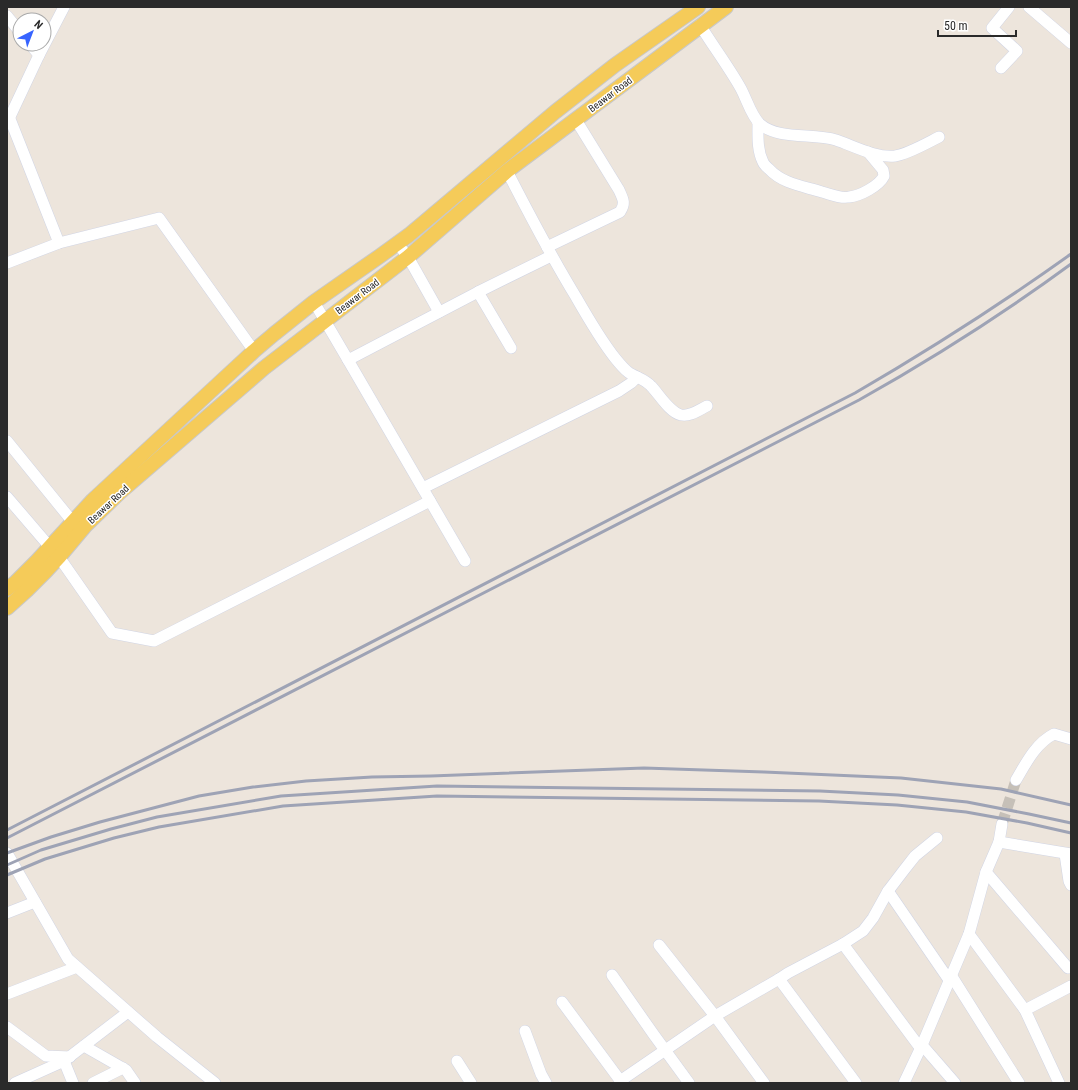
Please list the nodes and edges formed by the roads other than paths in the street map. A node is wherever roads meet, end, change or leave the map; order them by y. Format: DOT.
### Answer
graph roads {
  1 [pos="64,7"];
  2 [pos="698,7"];
  3 [pos="726,7"];
  4 [pos="1009,7"];
  5 [pos="1029,7"];
  6 [pos="700,26"];
  7 [pos="1071,44"];
  8 [pos="36,52"];
  9 [pos="38,55"];
  10 [pos="1001,68"];
  11 [pos="576,120"];
  12 [pos="8,121"];
  13 [pos="758,123"];
  14 [pos="940,137"];
  15 [pos="868,152"];
  16 [pos="507,171"];
  17 [pos="59,243"];
  18 [pos="398,244"];
  19 [pos="549,252"];
  20 [pos="408,257"];
  21 [pos="7,263"];
  22 [pos="478,292"];
  23 [pos="314,302"];
  24 [pos="439,312"];
  25 [pos="324,321"];
  26 [pos="511,348"];
  27 [pos="254,351"];
  28 [pos="348,360"];
  29 [pos="637,377"];
  30 [pos="706,406"];
  31 [pos="7,441"];
  32 [pos="423,488"];
  33 [pos="7,497"];
  34 [pos="430,501"];
  35 [pos="72,521"];
  36 [pos="49,546"];
  37 [pos="59,557"];
  38 [pos="465,560"];
  39 [pos="7,589"];
  40 [pos="7,608"];
  41 [pos="1071,739"];
  42 [pos="1016,780"];
  43 [pos="1002,824"];
  44 [pos="937,838"];
  45 [pos="998,842"];
  46 [pos="7,853"];
  47 [pos="1068,854"];
  48 [pos="986,872"];
  49 [pos="1071,884"];
  50 [pos="888,891"];
  51 [pos="35,902"];
  52 [pos="7,913"];
  53 [pos="969,934"];
  54 [pos="843,944"];
  55 [pos="659,945"];
  56 [pos="77,967"];
  57 [pos="1068,968"];
  58 [pos="612,975"];
  59 [pos="950,978"];
  60 [pos="779,979"];
  61 [pos="1071,986"];
  62 [pos="7,994"];
  63 [pos="562,1002"];
  64 [pos="1025,1010"];
  65 [pos="128,1012"];
  66 [pos="715,1016"];
  67 [pos="7,1027"];
  68 [pos="525,1031"];
  69 [pos="84,1046"];
  70 [pos="922,1047"];
  71 [pos="665,1050"];
  72 [pos="67,1059"];
  73 [pos="457,1061"];
  74 [pos="123,1068"];
  75 [pos="621,1082"];
  76 [pos="15,1083"];
  77 [pos="73,1083"];
  78 [pos="93,1083"];
  79 [pos="135,1083"];
  80 [pos="215,1083"];
  81 [pos="471,1083"];
  82 [pos="546,1083"];
  83 [pos="689,1083"];
  84 [pos="764,1083"];
  85 [pos="856,1083"];
  86 [pos="904,1083"];
  87 [pos="955,1083"];
  88 [pos="1019,1083"];
  89 [pos="1059,1083"];
  1 -- 9 [label="street"];
  2 -- 18 [label="main road, Beawar Road"];
  3 -- 6 [label="main road, Beawar Road"];
  4 -- 10 [label="street"];
  5 -- 7 [label="street"];
  6 -- 11 [label="main road, Beawar Road"];
  6 -- 13 [label="street"];
  8 -- 9 [label="street"];
  9 -- 12 [label="street"];
  11 -- 16 [label="main road, Beawar Road"];
  11 -- 19 [label="street"];
  12 -- 17 [label="street"];
  13 -- 15 [label="street"];
  13 -- 15 [label="street"];
  14 -- 15 [label="street"];
  16 -- 19 [label="street"];
  16 -- 20 [label="main road, Beawar Road"];
  17 -- 21 [label="street"];
  17 -- 27 [label="street"];
  18 -- 20 [label="street"];
  18 -- 23 [label="main road, Beawar Road"];
  19 -- 22 [label="street"];
  19 -- 29 [label="street"];
  20 -- 24 [label="street"];
  20 -- 25 [label="main road, Beawar Road"];
  22 -- 24 [label="street"];
  22 -- 26 [label="street"];
  23 -- 25 [label="street"];
  23 -- 27 [label="main road, Beawar Road"];
  24 -- 28 [label="street"];
  25 -- 28 [label="street"];
  25 -- 37 [label="main road, Beawar Road"];
  27 -- 35 [label="main road, Beawar Road"];
  28 -- 32 [label="street"];
  29 -- 30 [label="street"];
  29 -- 32 [label="street"];
  31 -- 35 [label="street"];
  32 -- 34 [label="street"];
  33 -- 36 [label="street"];
  34 -- 37 [label="street"];
  34 -- 38 [label="street"];
  35 -- 36 [label="main road, Beawar Road"];
  36 -- 39 [label="main road, Beawar Road"];
  37 -- 40 [label="main road, Beawar Road"];
  41 -- 42 [label="street"];
  43 -- 45 [label="street"];
  44 -- 50 [label="street"];
  45 -- 47 [label="street"];
  45 -- 48 [label="street"];
  46 -- 51 [label="street"];
  47 -- 49 [label="street"];
  48 -- 53 [label="street"];
  48 -- 57 [label="street"];
  50 -- 54 [label="street"];
  50 -- 59 [label="street"];
  51 -- 52 [label="street"];
  51 -- 56 [label="street"];
  53 -- 59 [label="street"];
  53 -- 64 [label="street"];
  54 -- 60 [label="street"];
  54 -- 70 [label="street"];
  55 -- 66 [label="street"];
  56 -- 62 [label="street"];
  56 -- 65 [label="street"];
  58 -- 71 [label="street"];
  59 -- 70 [label="street"];
  59 -- 88 [label="street"];
  60 -- 66 [label="street"];
  60 -- 85 [label="street"];
  61 -- 64 [label="street"];
  63 -- 75 [label="street"];
  64 -- 89 [label="street"];
  65 -- 69 [label="street"];
  65 -- 80 [label="street"];
  66 -- 71 [label="street"];
  66 -- 84 [label="street"];
  67 -- 72 [label="street"];
  68 -- 82 [label="street"];
  69 -- 72 [label="street"];
  69 -- 74 [label="street"];
  70 -- 86 [label="street"];
  70 -- 87 [label="street"];
  71 -- 75 [label="street"];
  71 -- 83 [label="street"];
  72 -- 76 [label="street"];
  72 -- 77 [label="street"];
  73 -- 81 [label="street"];
  74 -- 78 [label="street"];
  74 -- 79 [label="street"];
}
